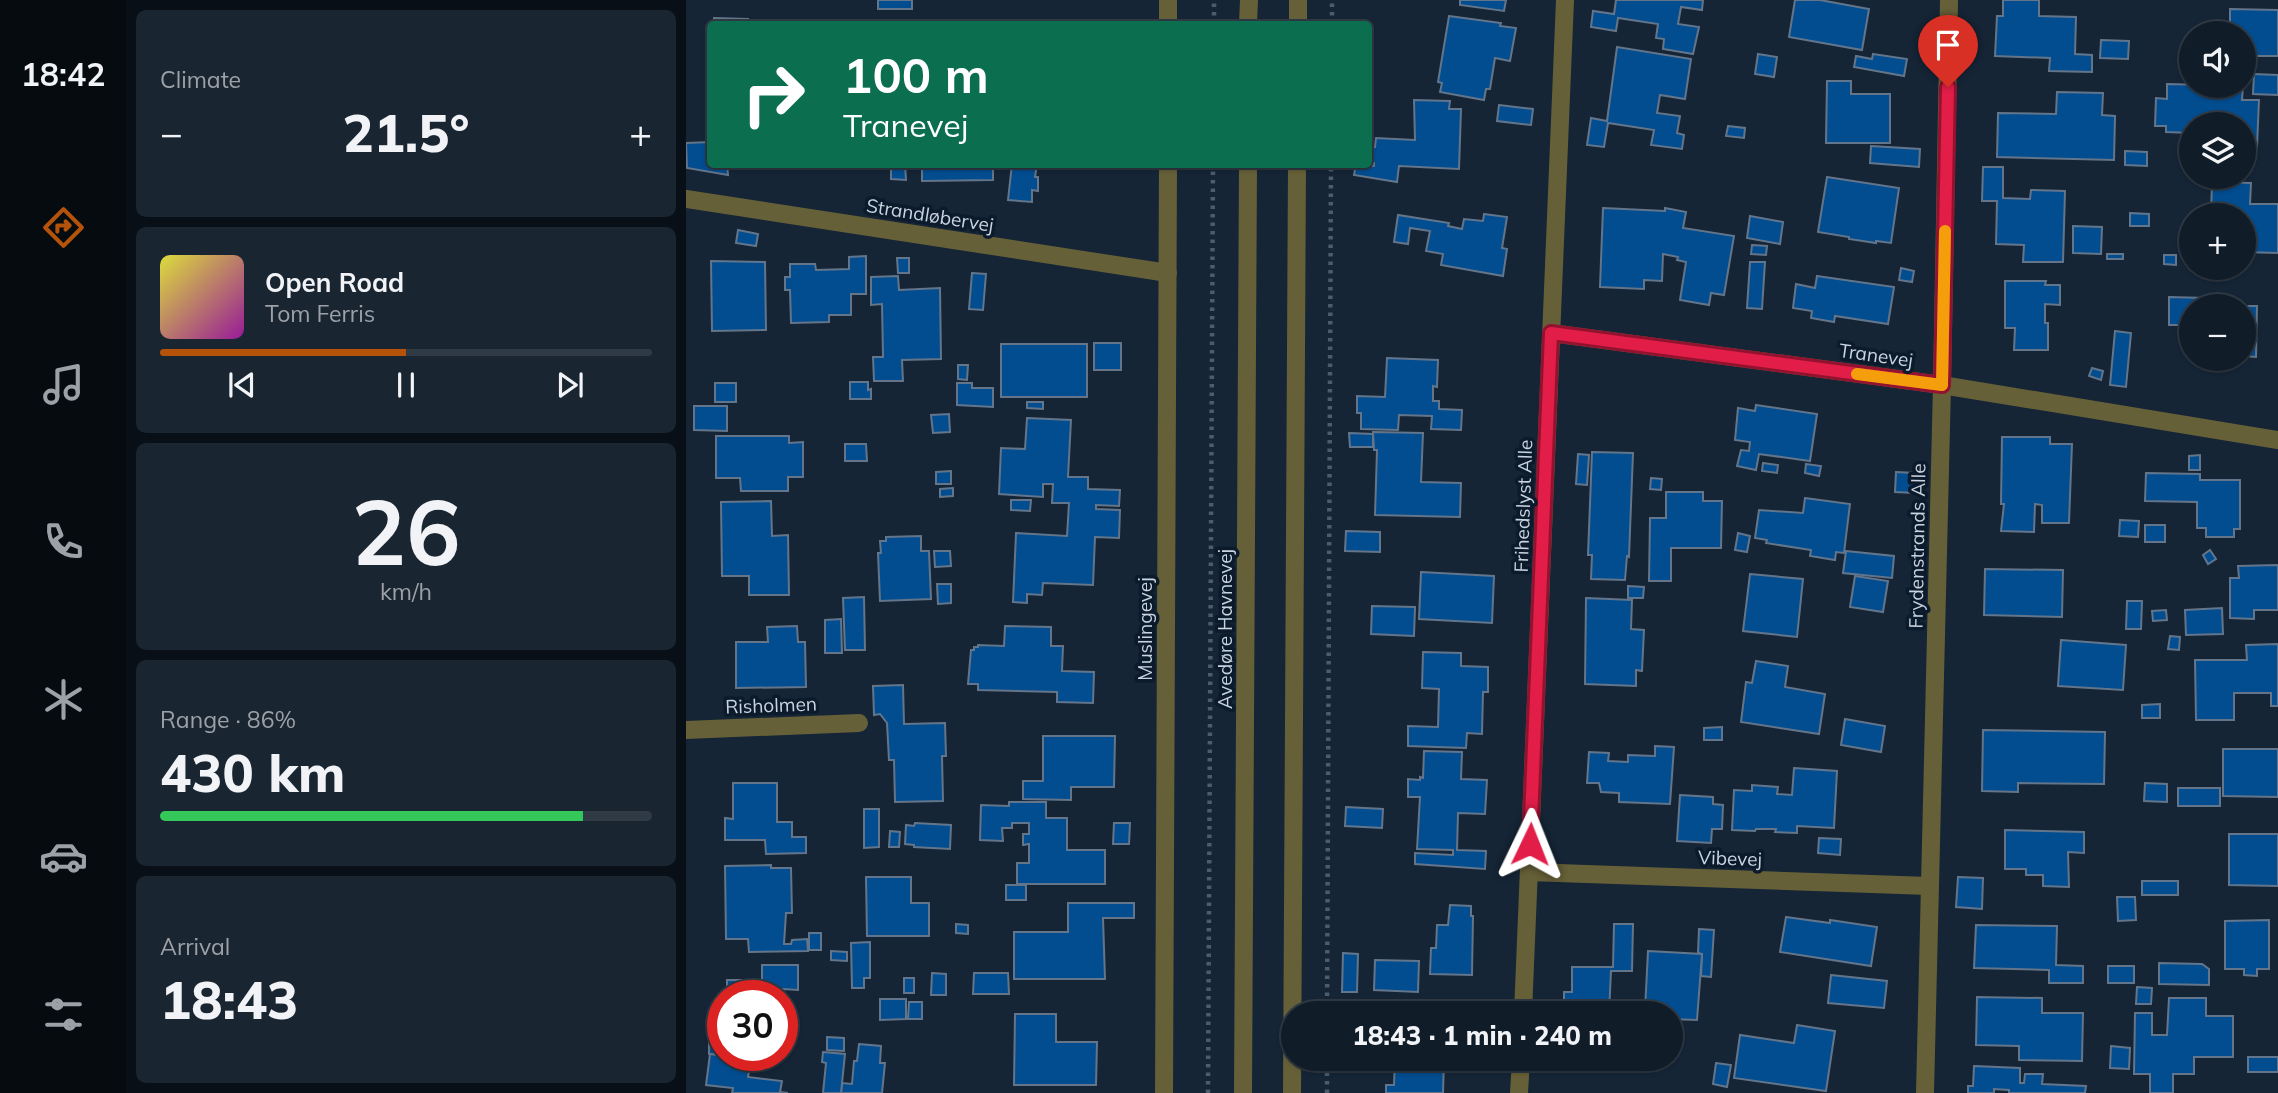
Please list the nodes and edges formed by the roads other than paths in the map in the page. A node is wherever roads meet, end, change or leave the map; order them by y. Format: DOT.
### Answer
graph roads {
  1 [pos="1168,0"];
  2 [pos="1248,0"];
  3 [pos="1298,0"];
  4 [pos="1565,0"];
  5 [pos="1949,0"];
  6 [pos="1168,21"];
  7 [pos="1248,21"];
  8 [pos="1298,21"];
  9 [pos="1168,168"];
  10 [pos="1248,168"];
  11 [pos="1297,168"];
  12 [pos="686,199"];
  13 [pos="1168,273"];
  14 [pos="1551,333"];
  15 [pos="1942,385"];
  16 [pos="2278,440"];
  17 [pos="859,723"];
  18 [pos="686,730"];
  19 [pos="1529,872"];
  20 [pos="1930,886"];
  21 [pos="1524,1001"];
  22 [pos="1521,1071"];
  23 [pos="1164,1093"];
  24 [pos="1243,1093"];
  25 [pos="1292,1093"];
  26 [pos="1520,1093"];
  27 [pos="1924,1093"];
  1 -- 6 [label="street"];
  2 -- 7 [label="street"];
  3 -- 8 [label="street"];
  4 -- 14 [label="street, Frihedslyst Alle"];
  5 -- 15 [label="street, Frydenstrands Alle"];
  9 -- 13 [label="street, Muslingevej"];
  10 -- 24 [label="street, Avedøre Havnevej"];
  11 -- 25 [label="street"];
  12 -- 13 [label="street, Strandløbervej"];
  13 -- 23 [label="street, Muslingevej"];
  14 -- 15 [label="street, Tranevej"];
  14 -- 19 [label="street, Frihedslyst Alle"];
  15 -- 16 [label="street, Tranevej"];
  15 -- 20 [label="street, Frydenstrands Alle"];
  17 -- 18 [label="street, Risholmen"];
  19 -- 20 [label="street, Vibevej"];
  19 -- 21 [label="street, Frihedslyst Alle"];
  20 -- 27 [label="street, Frydenstrands Alle"];
  22 -- 26 [label="street"];
}
